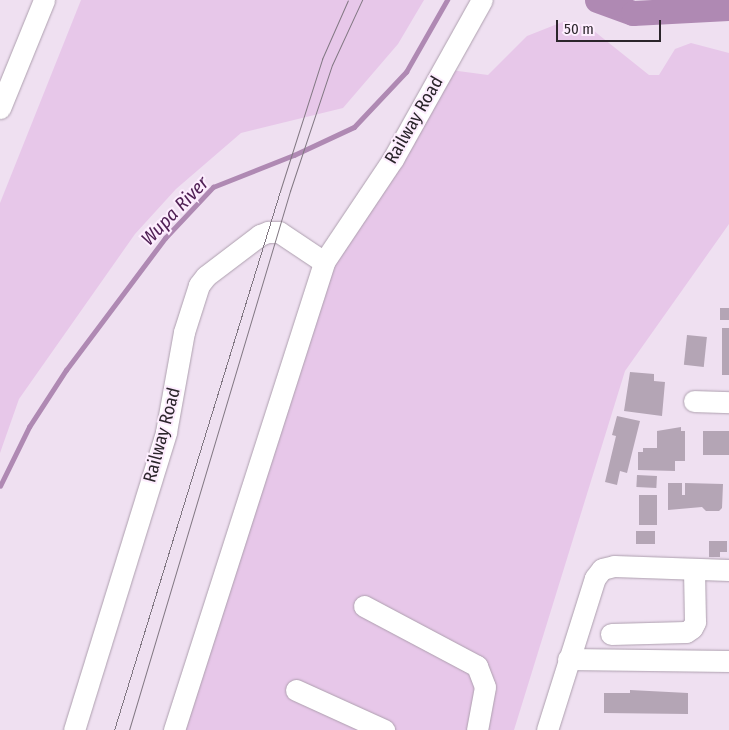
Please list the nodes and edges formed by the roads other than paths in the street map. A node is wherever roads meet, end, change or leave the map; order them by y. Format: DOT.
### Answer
graph roads {
  1 [pos="44,0"];
  2 [pos="482,0"];
  3 [pos="0,108"];
  4 [pos="324,262"];
  5 [pos="694,401"];
  6 [pos="729,402"];
  7 [pos="694,568"];
  8 [pos="729,570"];
  9 [pos="364,606"];
  10 [pos="611,634"];
  11 [pos="568,659"];
  12 [pos="729,661"];
  13 [pos="296,690"];
  14 [pos="74,730"];
  15 [pos="174,730"];
  16 [pos="384,730"];
  17 [pos="477,730"];
  18 [pos="547,730"];
  1 -- 3 [label="street"];
  2 -- 4 [label="street, Railway Road"];
  4 -- 14 [label="street, Railway Road"];
  4 -- 15 [label="street, Railway Road"];
  5 -- 6 [label="street"];
  7 -- 8 [label="street"];
  7 -- 10 [label="street"];
  7 -- 11 [label="street"];
  9 -- 17 [label="street"];
  11 -- 12 [label="street"];
  11 -- 18 [label="street"];
  13 -- 16 [label="street"];
}
